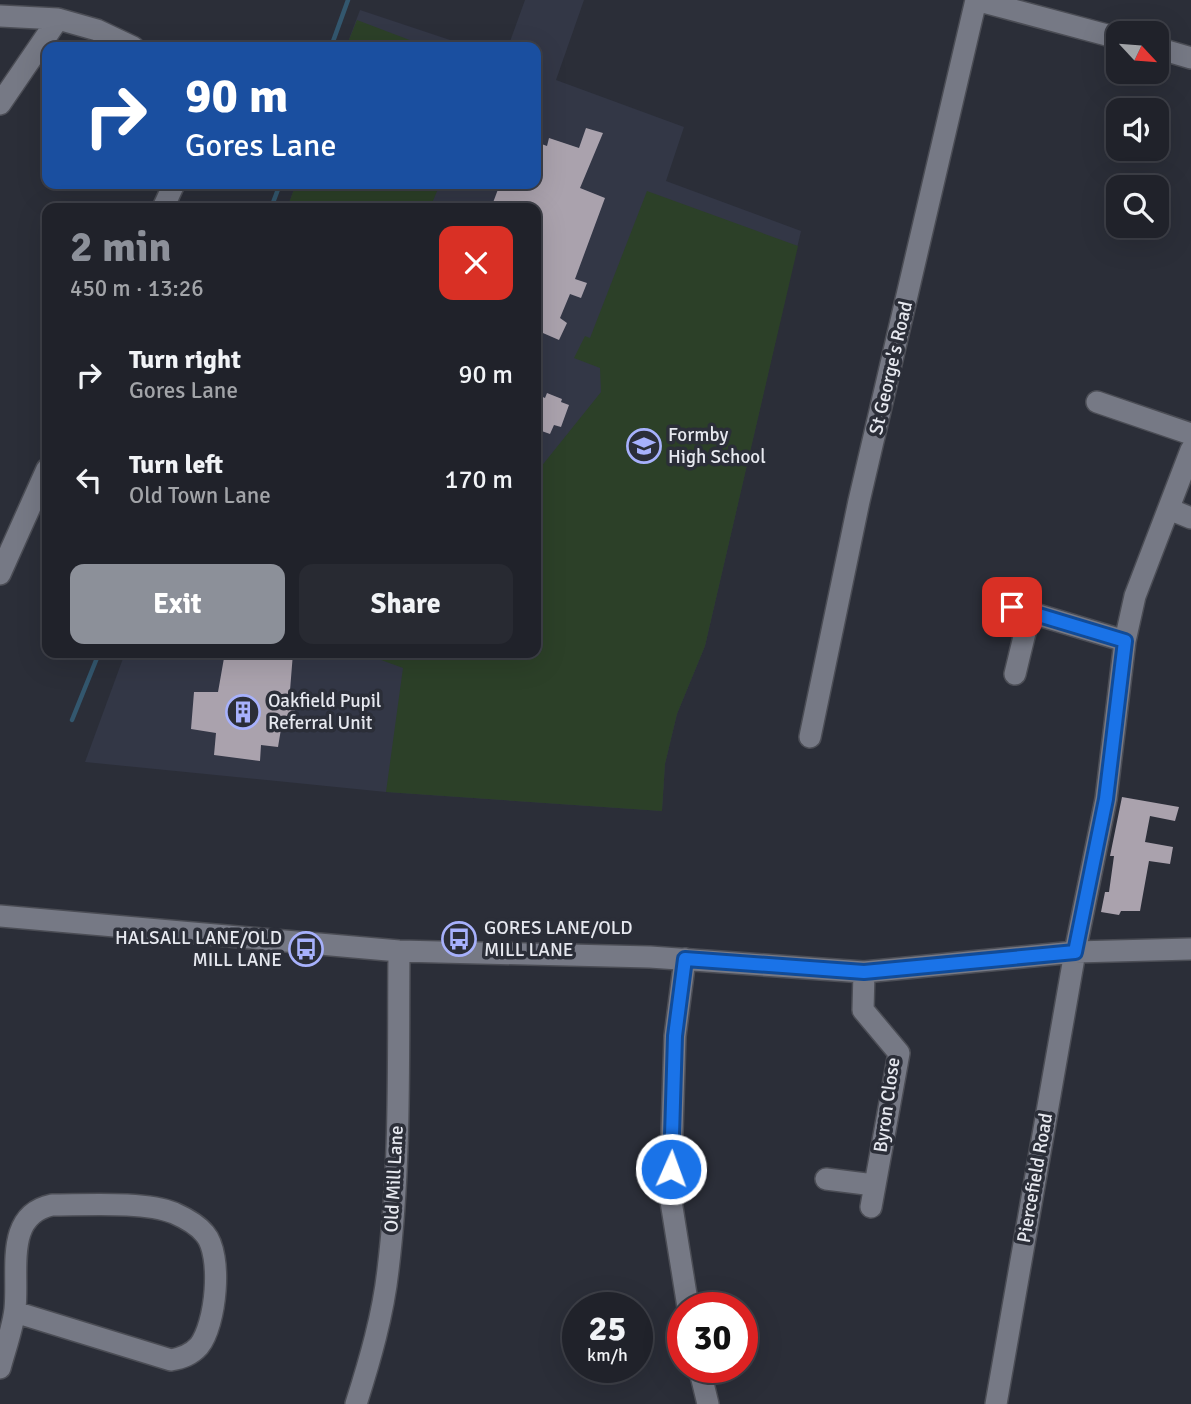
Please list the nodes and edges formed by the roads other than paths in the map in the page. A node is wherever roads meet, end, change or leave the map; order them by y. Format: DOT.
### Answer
graph roads {
  1 [pos="976,0"];
  2 [pos="0,16"];
  3 [pos="58,19"];
  4 [pos="1106,35"];
  5 [pos="42,42"];
  6 [pos="42,42"];
  7 [pos="122,42"];
  8 [pos="1169,52"];
  9 [pos="1191,58"];
  10 [pos="0,104"];
  11 [pos="1097,402"];
  12 [pos="1191,434"];
  13 [pos="1191,450"];
  14 [pos="42,480"];
  15 [pos="1169,509"];
  16 [pos="1191,518"];
  17 [pos="0,574"];
  18 [pos="995,602"];
  19 [pos="1030,612"];
  20 [pos="1125,641"];
  21 [pos="1015,674"];
  22 [pos="810,737"];
  23 [pos="0,916"];
  24 [pos="1191,949"];
  25 [pos="399,951"];
  26 [pos="1075,952"];
  27 [pos="685,959"];
  28 [pos="864,972"];
  29 [pos="826,1179"];
  30 [pos="874,1185"];
  31 [pos="871,1207"];
  32 [pos="686,1292"];
  33 [pos="15,1312"];
  34 [pos="0,1368"];
  35 [pos="703,1383"];
  36 [pos="356,1404"];
  37 [pos="708,1404"];
  38 [pos="996,1404"];
  1 -- 4 [label="street"];
  1 -- 22 [label="street, St George's Road"];
  2 -- 3 [label="street"];
  3 -- 5 [label="street"];
  3 -- 7 [label="street"];
  6 -- 10 [label="street"];
  8 -- 9 [label="street"];
  11 -- 12 [label="street"];
  13 -- 15 [label="street, Piercefield Road"];
  14 -- 17 [label="street"];
  15 -- 16 [label="street"];
  15 -- 20 [label="street, Piercefield Road"];
  18 -- 19 [label="street"];
  19 -- 20 [label="street"];
  19 -- 21 [label="street"];
  20 -- 26 [label="street, Piercefield Road"];
  23 -- 25 [label="street"];
  24 -- 26 [label="street"];
  25 -- 27 [label="street"];
  25 -- 36 [label="street, Old Mill Lane"];
  26 -- 28 [label="street"];
  26 -- 38 [label="street, Piercefield Road"];
  27 -- 28 [label="street"];
  27 -- 32 [label="street"];
  28 -- 30 [label="street, Byron Close"];
  29 -- 30 [label="street"];
  30 -- 31 [label="street, Byron Close"];
  33 -- 33 [label="street"];
  33 -- 34 [label="street"];
  35 -- 37 [label="street"];
}
